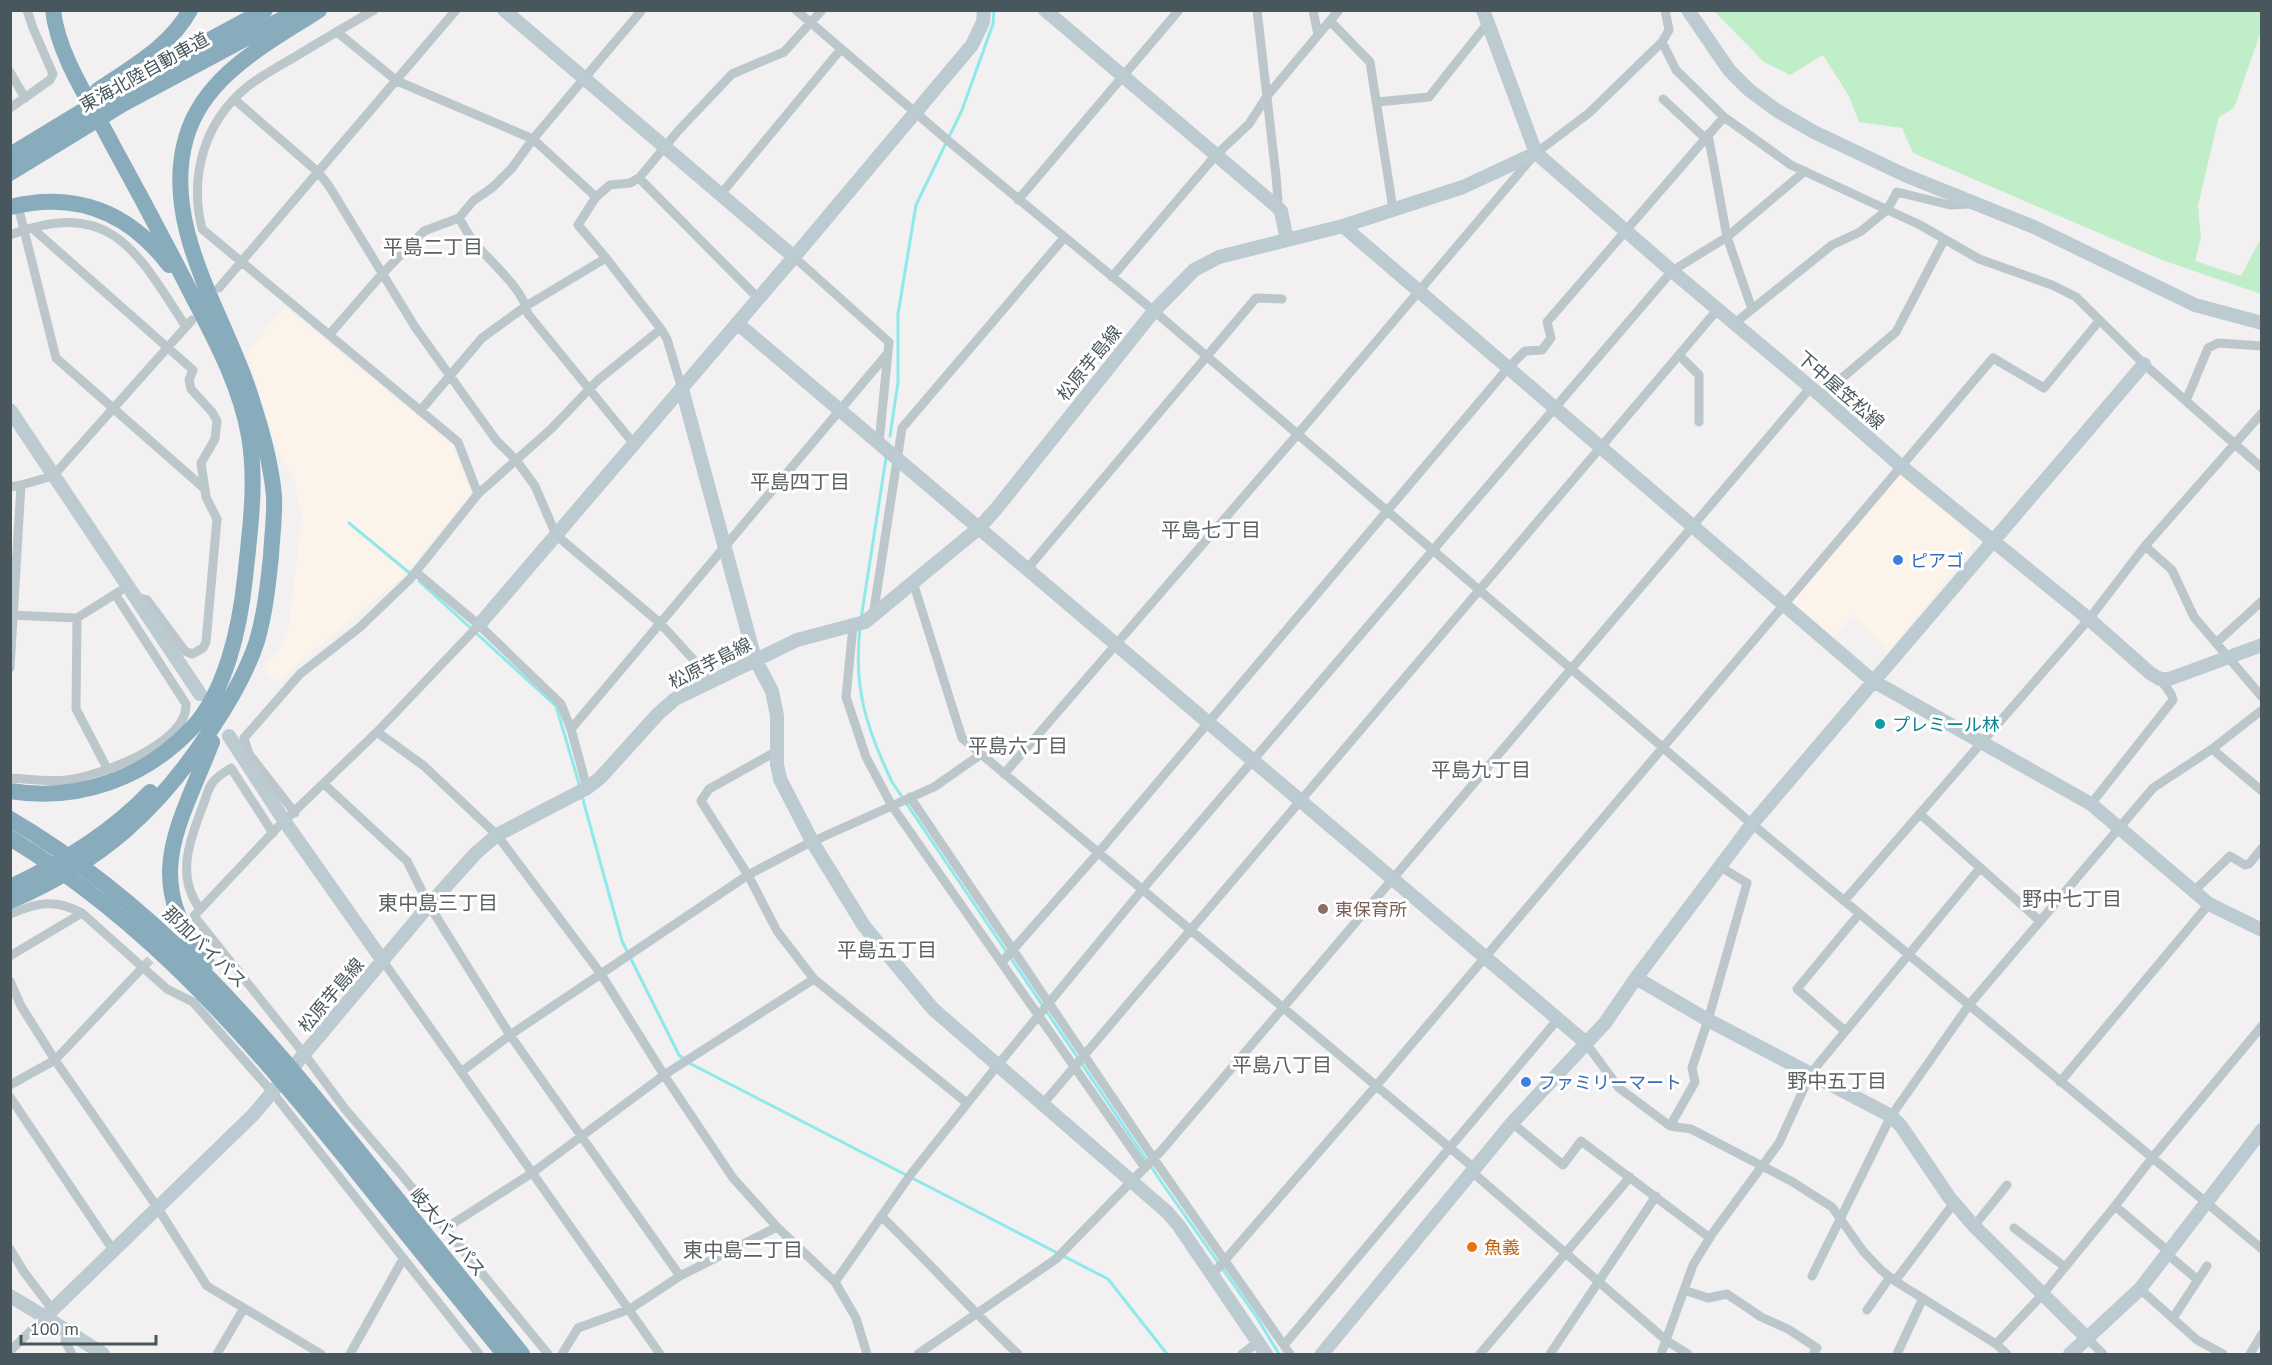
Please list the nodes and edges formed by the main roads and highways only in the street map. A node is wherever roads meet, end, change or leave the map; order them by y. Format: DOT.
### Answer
graph roads {
  1 [pos="52,10"];
  2 [pos="63,10"];
  3 [pos="190,10"];
  4 [pos="266,10"];
  5 [pos="299,10"];
  6 [pos="319,10"];
  7 [pos="117,92"];
  8 [pos="74,118"];
  9 [pos="10,153"];
  10 [pos="10,173"];
  11 [pos="15,210"];
  12 [pos="223,343"];
  13 [pos="212,702"];
  14 [pos="10,791"];
  15 [pos="10,819"];
  16 [pos="10,838"];
  17 [pos="10,848"];
  18 [pos="39,852"];
  19 [pos="10,887"];
  20 [pos="10,900"];
  21 [pos="97,901"];
  22 [pos="209,981"];
  23 [pos="338,1138"];
  24 [pos="491,1354"];
  25 [pos="504,1354"];
  26 [pos="522,1354"];
  27 [pos="535,1354"];
  1 -- 12 [label="highway"];
  2 -- 12 [label="highway"];
  3 -- 7 [label="highway"];
  4 -- 7 [label="highway, 東海北陸自動車道"];
  5 -- 7 [label="highway, 東海北陸自動車道"];
  6 -- 12 [label="highway"];
  7 -- 8 [label="highway, 東海北陸自動車道"];
  8 -- 9 [label="highway"];
  8 -- 10 [label="highway, 東海北陸自動車道"];
  11 -- 12 [label="highway"];
  12 -- 13 [label="highway"];
  12 -- 13 [label="highway"];
  13 -- 14 [label="highway"];
  13 -- 19 [label="highway"];
  13 -- 20 [label="highway"];
  13 -- 22 [label="highway"];
  15 -- 18 [label="highway, 那加バイパス"];
  16 -- 18 [label="highway, 那加バイパス"];
  17 -- 18 [label="highway"];
  18 -- 21 [label="highway, 那加バイパス"];
  18 -- 21 [label="highway"];
  21 -- 22 [label="highway, 那加バイパス"];
  21 -- 22 [label="highway, 那加バイパス"];
  22 -- 23 [label="highway, 那加バイパス"];
  22 -- 23 [label="highway"];
  23 -- 24 [label="highway"];
  23 -- 25 [label="highway, 岐大バイパス"];
  23 -- 26 [label="highway, 岐大バイパス"];
  23 -- 27 [label="highway"];
}
